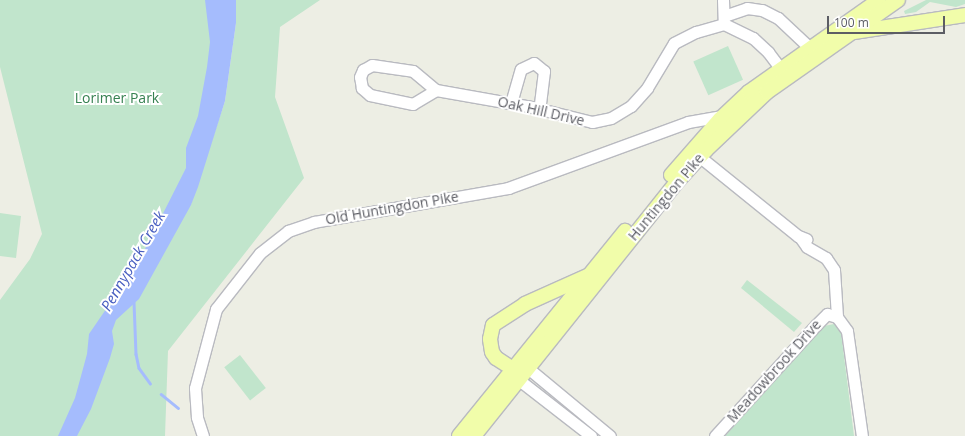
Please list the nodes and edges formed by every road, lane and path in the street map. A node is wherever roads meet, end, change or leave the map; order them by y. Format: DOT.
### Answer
graph roads {
  1 [pos="723,0"];
  2 [pos="879,0"];
  3 [pos="898,0"];
  4 [pos="965,15"];
  5 [pos="724,20"];
  6 [pos="850,33"];
  7 [pos="810,48"];
  8 [pos="780,68"];
  9 [pos="436,90"];
  10 [pos="511,103"];
  11 [pos="539,109"];
  12 [pos="723,116"];
  13 [pos="700,157"];
  14 [pos="589,276"];
  15 [pos="837,318"];
  16 [pos="529,369"];
  17 [pos="516,374"];
  18 [pos="203,436"];
  19 [pos="459,436"];
  20 [pos="474,436"];
  21 [pos="591,436"];
  22 [pos="610,436"];
  23 [pos="715,436"];
  24 [pos="862,436"];
  1 -- 5 [label="street"];
  2 -- 7 [label="main road, Huntingdon Pike"];
  3 -- 6 [label="main road, Huntingdon Pike"];
  4 -- 6 [label="main road"];
  5 -- 7 [label="street, Oak Hill Drive"];
  5 -- 8 [label="street"];
  5 -- 11 [label="street, Oak Hill Drive"];
  6 -- 13 [label="main road, Huntingdon Pike"];
  7 -- 8 [label="main road, Huntingdon Pike"];
  8 -- 12 [label="main road, Huntingdon Pike"];
  9 -- 9 [label="street, Oak Hill Drive"];
  9 -- 10 [label="street, Oak Hill Drive"];
  10 -- 11 [label="street, Oak Hill Drive"];
  10 -- 11 [label="street"];
  12 -- 14 [label="main road, Huntingdon Pike"];
  12 -- 18 [label="street, Old Huntingdon Pike"];
  13 -- 15 [label="street, Meadowbrook Drive"];
  13 -- 16 [label="main road, Huntingdon Pike"];
  14 -- 17 [label="main road, Huntingdon Pike"];
  14 -- 17 [label="main road"];
  15 -- 23 [label="street, Meadowbrook Drive"];
  15 -- 24 [label="street, Meadowbrook Drive"];
  16 -- 17 [label="main road, Huntingdon Pike"];
  16 -- 22 [label="street"];
  17 -- 19 [label="main road, Huntingdon Pike"];
  17 -- 20 [label="main road, Huntingdon Pike"];
  17 -- 21 [label="street"];
}
